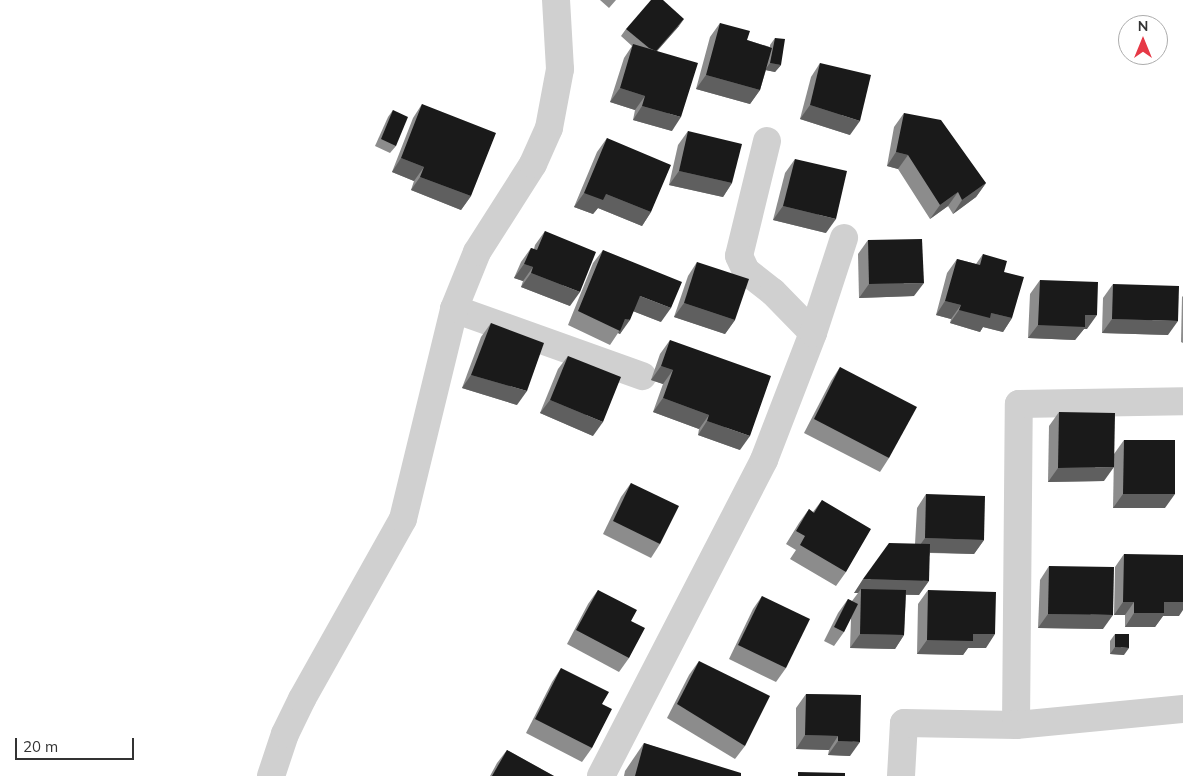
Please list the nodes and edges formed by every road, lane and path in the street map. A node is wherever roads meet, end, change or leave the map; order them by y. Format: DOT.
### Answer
graph roads {
  1 [pos="556,0"];
  2 [pos="767,141"];
  3 [pos="844,238"];
  4 [pos="454,309"];
  5 [pos="813,333"];
  6 [pos="642,376"];
  7 [pos="1183,401"];
  8 [pos="1183,709"];
  9 [pos="1016,725"];
  10 [pos="271,776"];
  11 [pos="601,776"];
  12 [pos="901,776"];
  1 -- 4 [label="street"];
  2 -- 5 [label="street"];
  3 -- 5 [label="street"];
  4 -- 6 [label="street"];
  4 -- 10 [label="street"];
  5 -- 11 [label="street"];
  7 -- 9 [label="street"];
  8 -- 9 [label="street"];
  9 -- 12 [label="street"];
}
